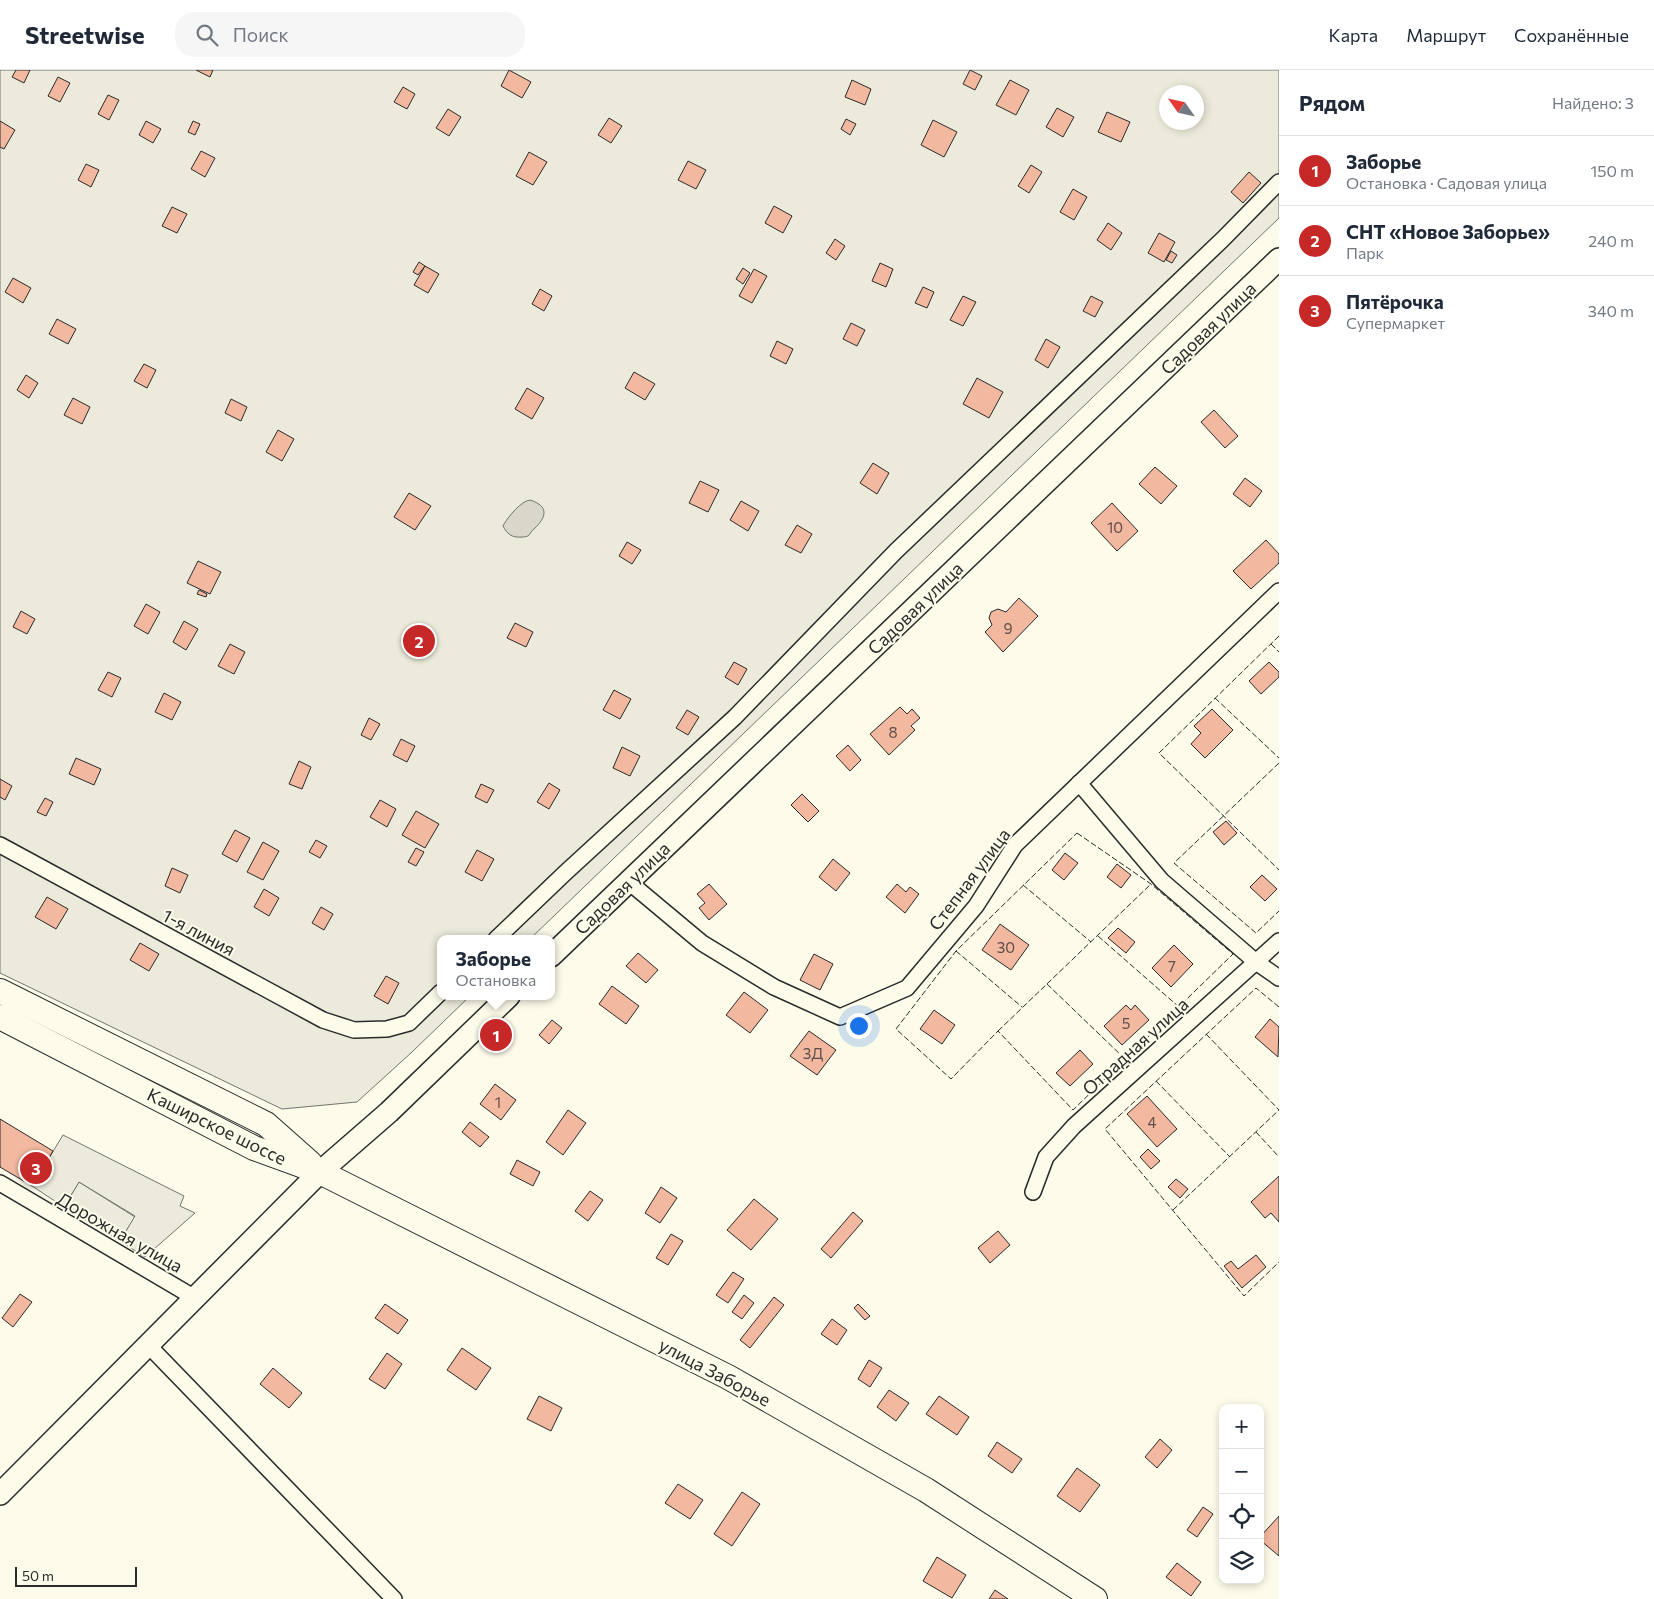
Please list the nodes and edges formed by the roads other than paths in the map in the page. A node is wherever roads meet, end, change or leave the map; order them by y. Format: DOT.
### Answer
graph roads {
  1 [pos="1279,182"];
  2 [pos="1279,259"];
  3 [pos="1279,592"];
  4 [pos="1079,783"];
  5 [pos="0,846"];
  6 [pos="629,882"];
  7 [pos="500,935"];
  8 [pos="1279,941"];
  9 [pos="555,952"];
  10 [pos="1256,962"];
  11 [pos="1279,978"];
  12 [pos="0,991"];
  13 [pos="437,996"];
  14 [pos="505,1000"];
  15 [pos="0,1017"];
  16 [pos="320,1172"];
  17 [pos="0,1183"];
  18 [pos="1033,1192"];
  19 [pos="195,1298"];
  20 [pos="148,1345"];
  21 [pos="0,1494"];
  22 [pos="394,1599"];
  23 [pos="1095,1599"];
  1 -- 7 [label="street"];
  2 -- 6 [label="main road, Садовая улица"];
  3 -- 4 [label="street, Степная улица"];
  4 -- 6 [label="street, Степная улица"];
  4 -- 10 [label="street"];
  5 -- 13 [label="street, 1-я линия"];
  6 -- 9 [label="main road, Садовая улица"];
  8 -- 10 [label="street, Отрадная улица"];
  10 -- 11 [label="street"];
  10 -- 18 [label="street, Отрадная улица"];
  12 -- 16 [label="main road, Каширское шоссе"];
  14 -- 16 [label="main road"];
  15 -- 16 [label="main road, Каширское шоссе"];
  16 -- 19 [label="main road"];
  16 -- 23 [label="main road, улица Заборье"];
  17 -- 19 [label="street, Дорожная улица"];
  19 -- 20 [label="main road"];
  20 -- 21 [label="main road"];
  20 -- 22 [label="street"];
}
